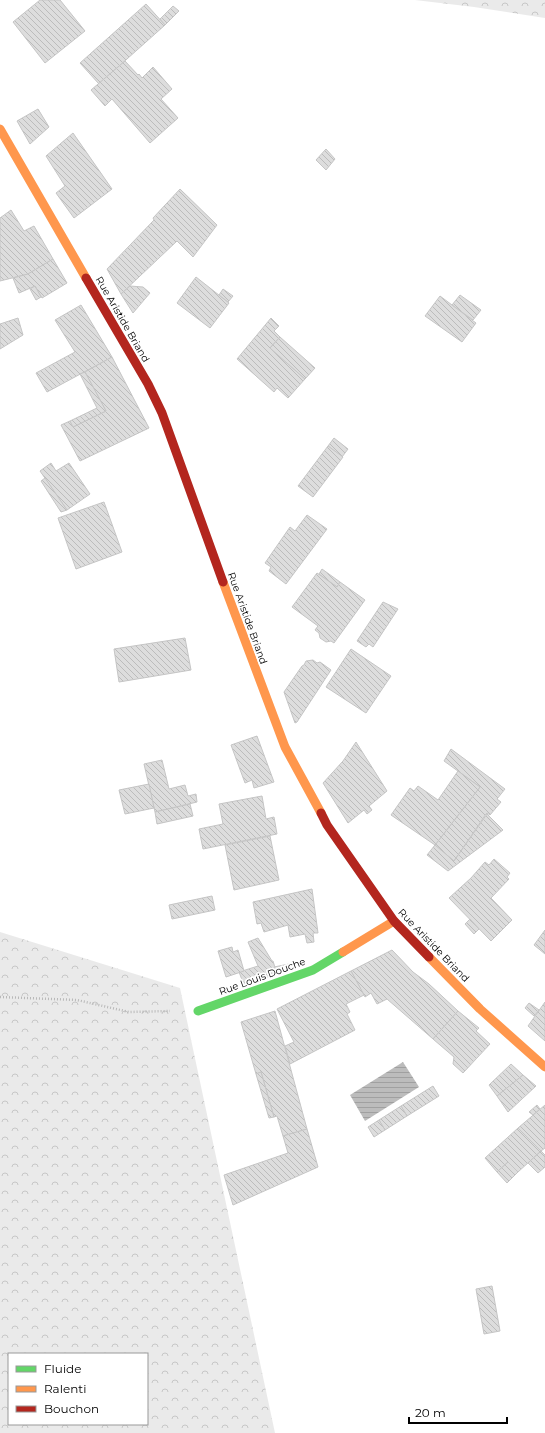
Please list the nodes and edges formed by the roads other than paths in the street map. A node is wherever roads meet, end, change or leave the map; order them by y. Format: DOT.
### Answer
graph roads {
  1 [pos="0,129"];
  2 [pos="394,921"];
  3 [pos="198,1011"];
  4 [pos="545,1067"];
  1 -- 2 [label="street, Rue Aristide Briand"];
  2 -- 3 [label="street, Rue Louis Douche"];
  2 -- 4 [label="street, Rue Aristide Briand"];
}
